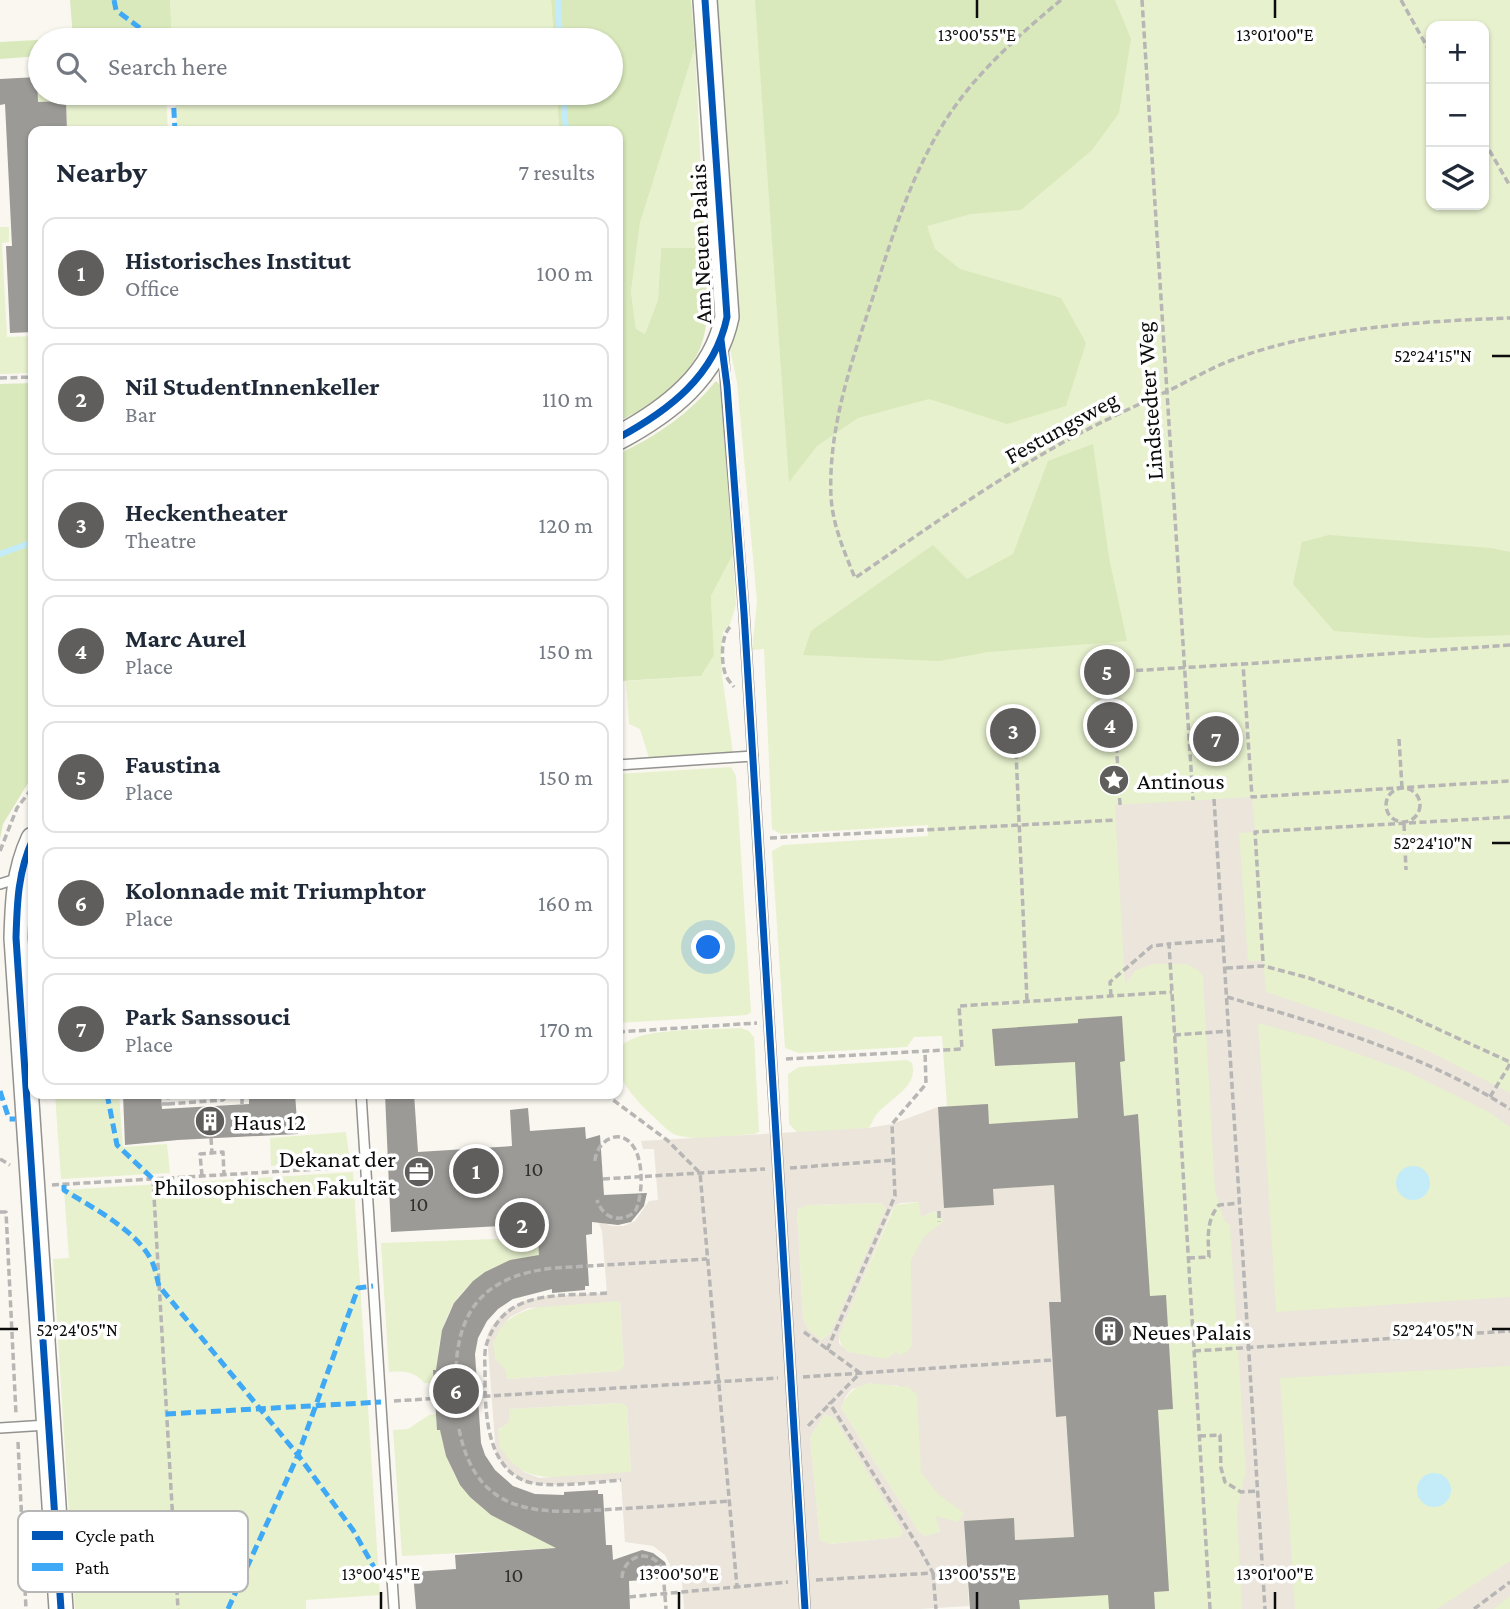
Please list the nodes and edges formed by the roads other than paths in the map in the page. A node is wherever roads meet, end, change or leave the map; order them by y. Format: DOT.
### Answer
graph roads {
  1 [pos="705,0"];
  2 [pos="721,340"];
  3 [pos="623,435"];
  4 [pos="752,756"];
  5 [pos="623,765"];
  6 [pos="28,850"];
  7 [pos="10,881"];
  8 [pos="361,1099"];
  9 [pos="49,1425"];
  10 [pos="0,1428"];
  11 [pos="55,1511"];
  12 [pos="394,1609"];
  13 [pos="805,1609"];
  1 -- 2 [label="street, Am Neuen Palais"];
  2 -- 3 [label="street, Am Neuen Palais"];
  2 -- 4 [label="lane"];
  4 -- 5 [label="lane"];
  4 -- 13 [label="lane"];
  6 -- 7 [label="street"];
  7 -- 9 [label="street"];
  8 -- 12 [label="lane"];
  9 -- 10 [label="lane"];
  9 -- 11 [label="street"];
}
